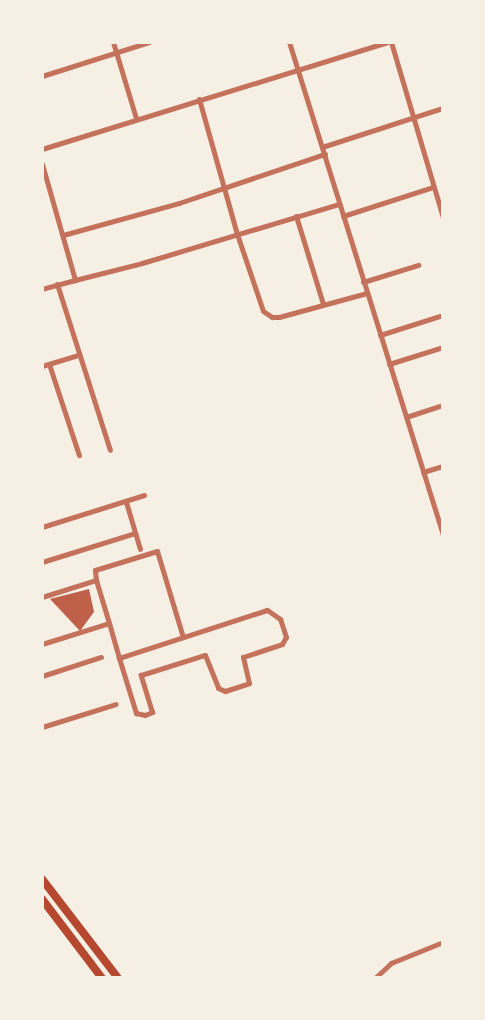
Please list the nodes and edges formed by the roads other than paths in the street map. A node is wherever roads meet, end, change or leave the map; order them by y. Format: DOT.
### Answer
graph roads {
  1 [pos="113,42"];
  2 [pos="149,42"];
  3 [pos="289,42"];
  4 [pos="389,42"];
  5 [pos="116,53"];
  6 [pos="297,71"];
  7 [pos="42,76"];
  8 [pos="199,99"];
  9 [pos="443,108"];
  10 [pos="413,117"];
  11 [pos="136,118"];
  12 [pos="322,147"];
  13 [pos="42,148"];
  14 [pos="325,154"];
  15 [pos="42,164"];
  16 [pos="433,187"];
  17 [pos="225,189"];
  18 [pos="339,204"];
  19 [pos="296,216"];
  20 [pos="343,216"];
  21 [pos="443,218"];
  22 [pos="237,234"];
  23 [pos="63,235"];
  24 [pos="418,265"];
  25 [pos="75,280"];
  26 [pos="363,282"];
  27 [pos="57,284"];
  28 [pos="42,289"];
  29 [pos="367,293"];
  30 [pos="323,304"];
  31 [pos="440,316"];
  32 [pos="380,335"];
  33 [pos="443,347"];
  34 [pos="79,355"];
  35 [pos="49,364"];
  36 [pos="389,364"];
  37 [pos="42,366"];
  38 [pos="443,405"];
  39 [pos="406,417"];
  40 [pos="110,450"];
  41 [pos="79,455"];
  42 [pos="443,466"];
  43 [pos="423,472"];
  44 [pos="144,495"];
  45 [pos="126,502"];
  46 [pos="42,527"];
  47 [pos="135,533"];
  48 [pos="443,535"];
  49 [pos="140,549"];
  50 [pos="42,562"];
  51 [pos="96,580"];
  52 [pos="42,597"];
  53 [pos="109,623"];
  54 [pos="183,637"];
  55 [pos="42,644"];
  56 [pos="101,657"];
  57 [pos="119,658"];
  58 [pos="42,676"];
  59 [pos="116,704"];
  60 [pos="42,727"];
  61 [pos="42,879"];
  62 [pos="42,899"];
  63 [pos="443,942"];
  64 [pos="102,978"];
  65 [pos="118,978"];
  66 [pos="375,978"];
  1 -- 5 [label="street"];
  2 -- 5 [label="street"];
  3 -- 6 [label="street"];
  4 -- 6 [label="street"];
  4 -- 10 [label="street"];
  5 -- 7 [label="street"];
  5 -- 11 [label="street"];
  6 -- 8 [label="street"];
  6 -- 12 [label="street"];
  8 -- 11 [label="street"];
  8 -- 17 [label="street"];
  9 -- 10 [label="street"];
  10 -- 12 [label="street"];
  10 -- 16 [label="street"];
  11 -- 13 [label="street"];
  12 -- 14 [label="street"];
  14 -- 17 [label="street"];
  14 -- 18 [label="street"];
  15 -- 23 [label="street"];
  16 -- 20 [label="street"];
  16 -- 21 [label="street"];
  17 -- 22 [label="street"];
  17 -- 23 [label="street"];
  18 -- 19 [label="street"];
  18 -- 20 [label="street"];
  19 -- 22 [label="street"];
  19 -- 30 [label="street"];
  20 -- 26 [label="street"];
  22 -- 25 [label="street"];
  22 -- 30 [label="street"];
  23 -- 25 [label="street"];
  24 -- 26 [label="street"];
  25 -- 27 [label="street"];
  26 -- 29 [label="street"];
  27 -- 28 [label="street"];
  27 -- 34 [label="street"];
  29 -- 30 [label="street"];
  29 -- 32 [label="street"];
  31 -- 32 [label="street"];
  32 -- 36 [label="street"];
  33 -- 36 [label="street"];
  34 -- 35 [label="street"];
  34 -- 40 [label="street"];
  35 -- 37 [label="street"];
  35 -- 41 [label="street"];
  36 -- 39 [label="street"];
  38 -- 39 [label="street"];
  39 -- 43 [label="street"];
  42 -- 43 [label="street"];
  43 -- 48 [label="street"];
  44 -- 45 [label="street"];
  45 -- 46 [label="street"];
  45 -- 47 [label="street"];
  47 -- 49 [label="street"];
  47 -- 50 [label="street"];
  51 -- 52 [label="street"];
  51 -- 53 [label="street"];
  51 -- 54 [label="street"];
  53 -- 55 [label="street"];
  53 -- 57 [label="street"];
  54 -- 57 [label="street"];
  54 -- 57 [label="street"];
  56 -- 58 [label="street"];
  59 -- 60 [label="street"];
  61 -- 65 [label="highway"];
  62 -- 64 [label="highway"];
  63 -- 66 [label="street"];
}
